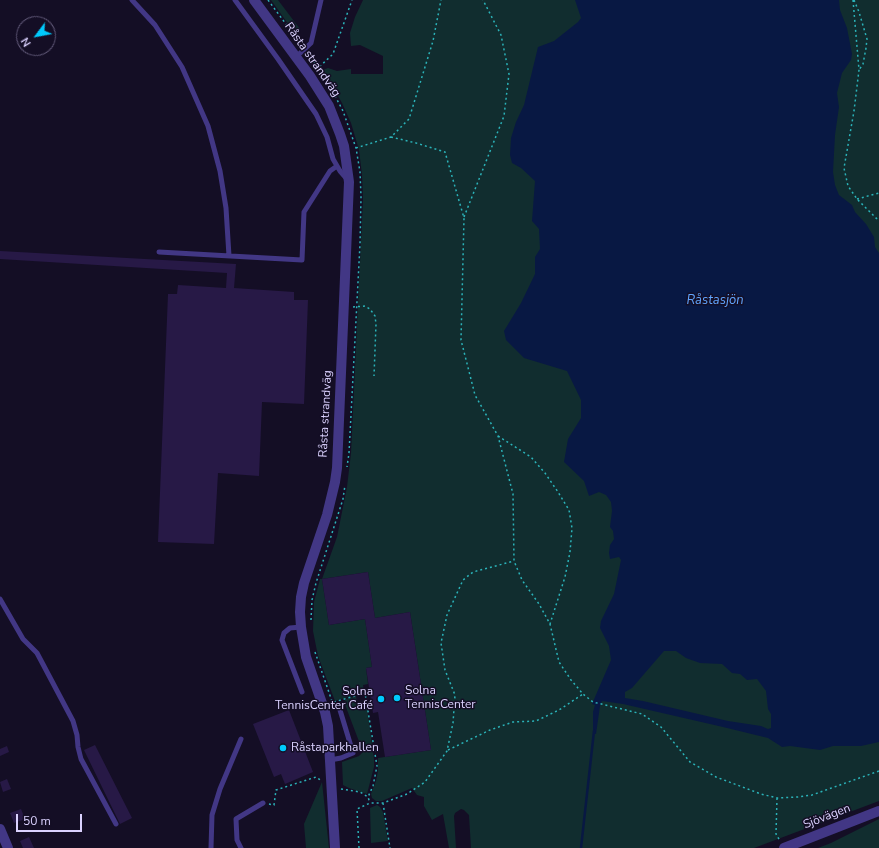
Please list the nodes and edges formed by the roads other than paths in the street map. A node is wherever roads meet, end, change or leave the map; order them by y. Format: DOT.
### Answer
graph roads {
  1 [pos="132,0"];
  2 [pos="235,0"];
  3 [pos="254,0"];
  4 [pos="321,0"];
  5 [pos="296,57"];
  6 [pos="337,166"];
  7 [pos="349,182"];
  8 [pos="159,252"];
  9 [pos="229,256"];
  10 [pos="0,599"];
  11 [pos="301,627"];
  12 [pos="302,692"];
  13 [pos="340,710"];
  14 [pos="241,739"];
  15 [pos="330,760"];
  16 [pos="263,803"];
  17 [pos="879,811"];
  18 [pos="116,824"];
  19 [pos="0,829"];
  20 [pos="783,846"];
  21 [pos="8,848"];
  22 [pos="210,848"];
  23 [pos="241,848"];
  24 [pos="335,848"];
  1 -- 9 [label="lane"];
  2 -- 6 [label="lane"];
  3 -- 5 [label="street, Råsta strandväg"];
  4 -- 5 [label="lane"];
  5 -- 7 [label="street, Råsta strandväg"];
  6 -- 7 [label="lane"];
  6 -- 9 [label="lane"];
  7 -- 11 [label="street, Råsta strandväg"];
  8 -- 9 [label="lane"];
  10 -- 18 [label="lane"];
  11 -- 12 [label="lane"];
  11 -- 15 [label="street, Råsta strandväg"];
  13 -- 15 [label="lane"];
  14 -- 22 [label="lane"];
  15 -- 24 [label="street, Råsta strandväg"];
  16 -- 23 [label="lane"];
  17 -- 20 [label="street, Sjövägen"];
  19 -- 21 [label="street"];
}
